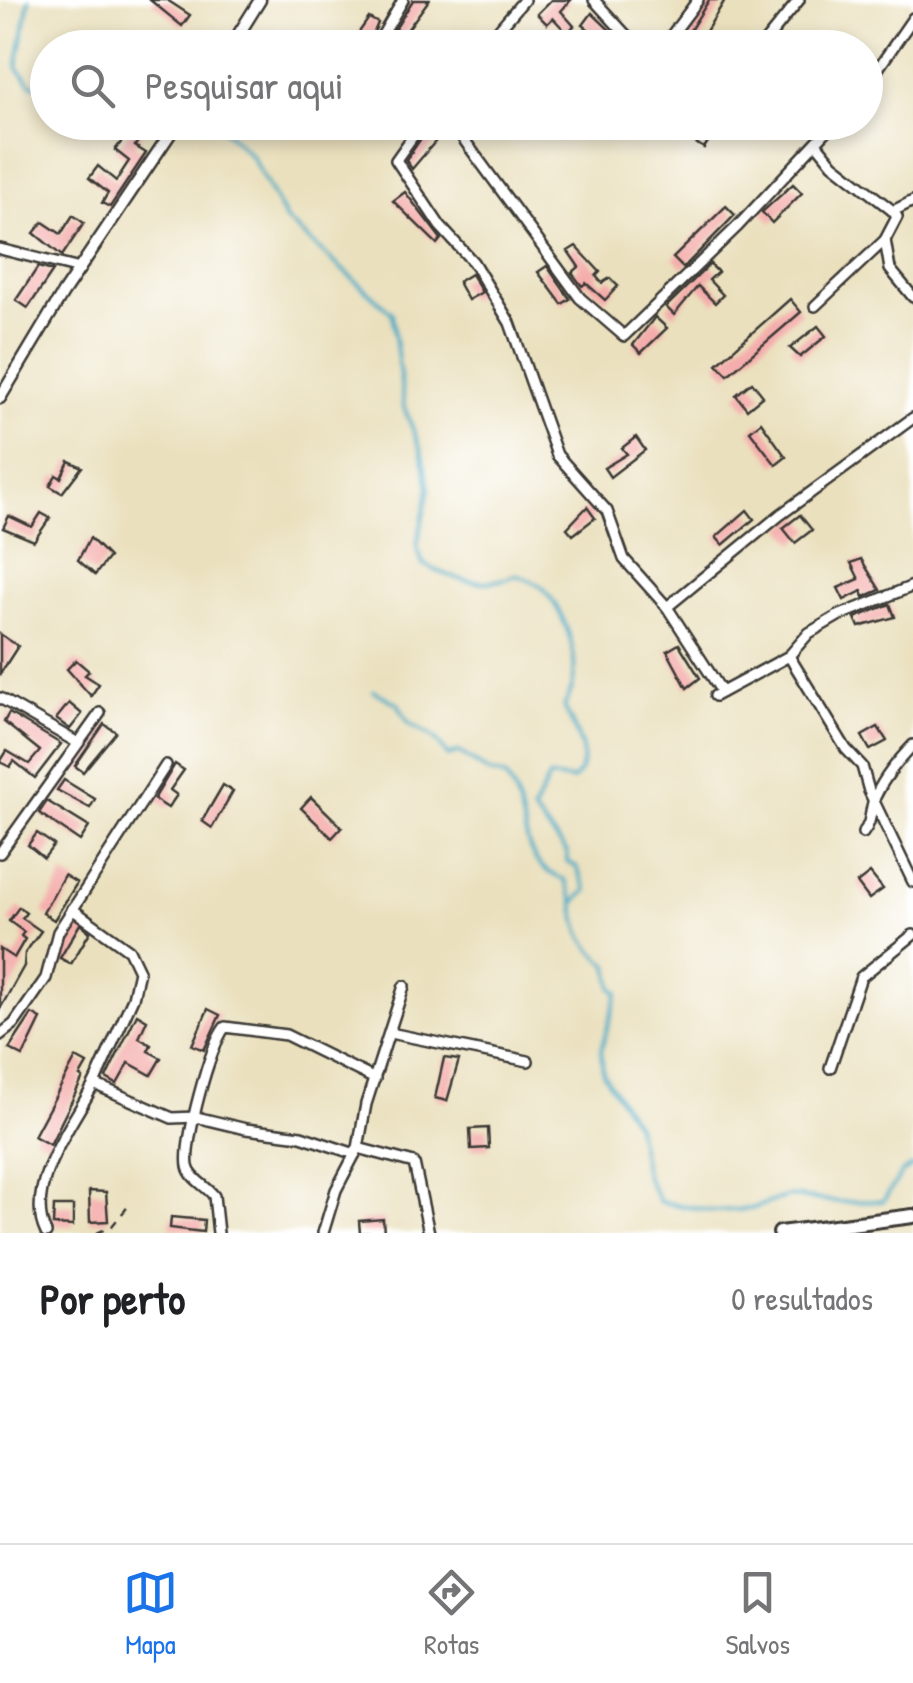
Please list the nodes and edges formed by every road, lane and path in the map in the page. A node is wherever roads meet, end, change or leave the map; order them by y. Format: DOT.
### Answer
graph roads {
  1 [pos="260,0"];
  2 [pos="404,0"];
  3 [pos="524,0"];
  4 [pos="594,0"];
  5 [pos="698,0"];
  6 [pos="800,0"];
  7 [pos="913,18"];
  8 [pos="241,30"];
  9 [pos="386,30"];
  10 [pos="498,30"];
  11 [pos="622,30"];
  12 [pos="676,30"];
  13 [pos="775,30"];
  14 [pos="883,61"];
  15 [pos="166,140"];
  16 [pos="410,140"];
  17 [pos="464,140"];
  18 [pos="819,140"];
  19 [pos="816,143"];
  20 [pos="913,201"];
  21 [pos="894,212"];
  22 [pos="885,240"];
  23 [pos="0,250"];
  24 [pos="80,269"];
  25 [pos="913,297"];
  26 [pos="815,306"];
  27 [pos="0,398"];
  28 [pos="913,418"];
  29 [pos="913,586"];
  30 [pos="667,608"];
  31 [pos="789,656"];
  32 [pos="0,698"];
  33 [pos="100,713"];
  34 [pos="78,743"];
  35 [pos="913,745"];
  36 [pos="166,765"];
  37 [pos="873,800"];
  38 [pos="863,834"];
  39 [pos="0,853"];
  40 [pos="913,882"];
  41 [pos="72,910"];
  42 [pos="913,934"];
  43 [pos="404,986"];
  44 [pos="390,1033"];
  45 [pos="0,1034"];
  46 [pos="528,1061"];
  47 [pos="830,1068"];
  48 [pos="375,1079"];
  49 [pos="94,1084"];
  50 [pos="196,1116"];
  51 [pos="357,1151"];
  52 [pos="130,1204"];
  53 [pos="913,1216"];
  54 [pos="46,1233"];
  55 [pos="97,1233"];
  56 [pos="218,1233"];
  57 [pos="323,1233"];
  58 [pos="429,1233"];
  59 [pos="780,1233"];
  1 -- 8 [label="street"];
  2 -- 9 [label="street"];
  3 -- 10 [label="street"];
  4 -- 11 [label="street"];
  5 -- 12 [label="street"];
  6 -- 13 [label="street"];
  7 -- 14 [label="street"];
  15 -- 24 [label="street"];
  16 -- 30 [label="street"];
  17 -- 19 [label="street"];
  18 -- 19 [label="street"];
  19 -- 21 [label="street"];
  20 -- 21 [label="street"];
  21 -- 22 [label="street"];
  22 -- 25 [label="street"];
  22 -- 26 [label="street"];
  23 -- 24 [label="street"];
  24 -- 27 [label="street"];
  28 -- 30 [label="street"];
  29 -- 31 [label="street"];
  30 -- 31 [label="street"];
  31 -- 37 [label="street"];
  32 -- 34 [label="street"];
  33 -- 34 [label="street"];
  34 -- 39 [label="street"];
  35 -- 37 [label="street"];
  36 -- 41 [label="street"];
  37 -- 38 [label="street"];
  37 -- 40 [label="street"];
  41 -- 45 [label="street"];
  41 -- 49 [label="street"];
  42 -- 47 [label="street"];
  43 -- 44 [label="street"];
  44 -- 46 [label="street"];
  44 -- 48 [label="street"];
  48 -- 50 [label="street"];
  48 -- 51 [label="street"];
  49 -- 50 [label="street"];
  49 -- 54 [label="street"];
  50 -- 51 [label="street"];
  50 -- 56 [label="street"];
  51 -- 57 [label="street"];
  51 -- 58 [label="street"];
  52 -- 55 [label="path"];
  53 -- 59 [label="main road"];
}
